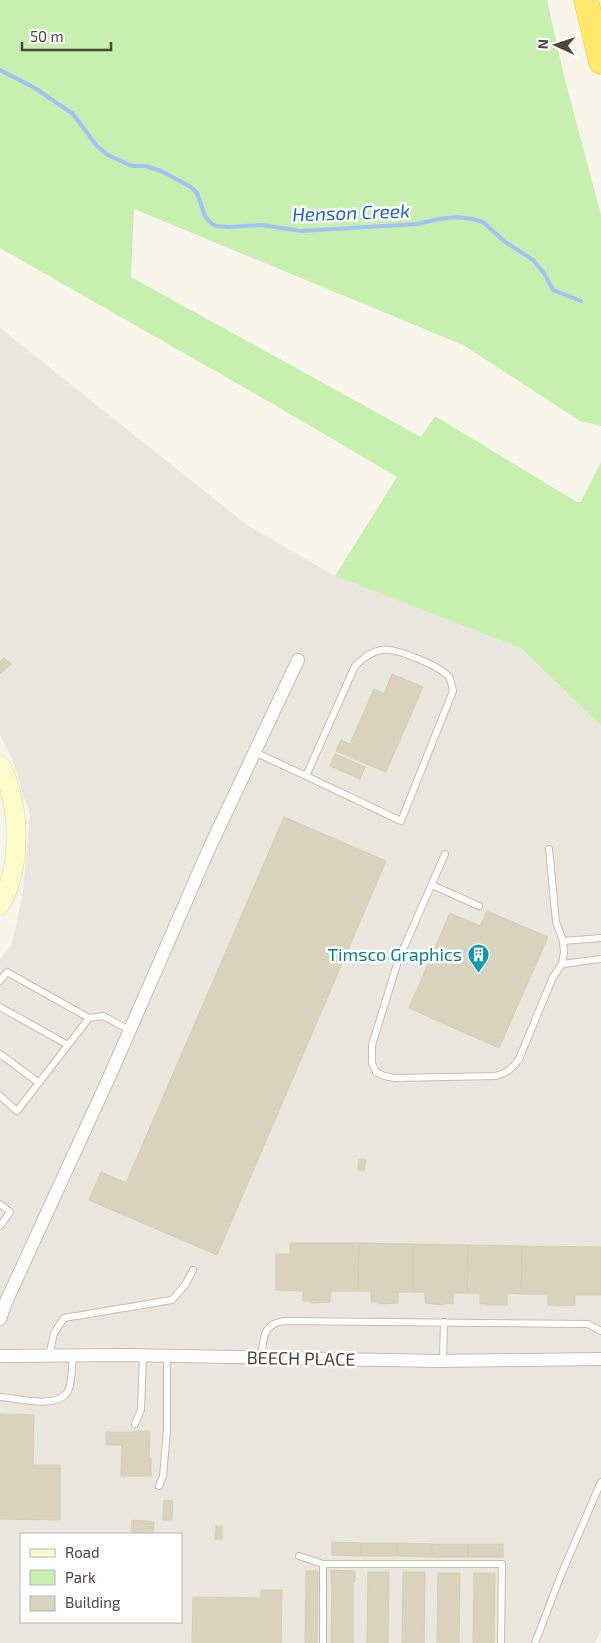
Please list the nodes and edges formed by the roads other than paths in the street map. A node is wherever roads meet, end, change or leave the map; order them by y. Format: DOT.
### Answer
graph roads {
  1 [pos="586,0"];
  2 [pos="601,62"];
  3 [pos="298,660"];
  4 [pos="254,752"];
  5 [pos="0,765"];
  6 [pos="306,776"];
  7 [pos="549,849"];
  8 [pos="445,854"];
  9 [pos="432,885"];
  10 [pos="0,905"];
  11 [pos="479,906"];
  12 [pos="601,938"];
  13 [pos="563,941"];
  14 [pos="601,959"];
  15 [pos="562,964"];
  16 [pos="0,981"];
  17 [pos="0,1007"];
  18 [pos="89,1018"];
  19 [pos="130,1030"];
  20 [pos="68,1045"];
  21 [pos="0,1054"];
  22 [pos="39,1083"];
  23 [pos="0,1096"];
  24 [pos="0,1204"];
  25 [pos="0,1226"];
  26 [pos="193,1270"];
  27 [pos="0,1319"];
  28 [pos="444,1322"];
  29 [pos="601,1331"];
  30 [pos="0,1356"];
  31 [pos="49,1356"];
  32 [pos="73,1356"];
  33 [pos="143,1356"];
  34 [pos="167,1356"];
  35 [pos="261,1358"];
  36 [pos="601,1358"];
  37 [pos="443,1361"];
  38 [pos="0,1397"];
  39 [pos="135,1424"];
  40 [pos="601,1482"];
  41 [pos="159,1486"];
  42 [pos="299,1556"];
  43 [pos="323,1564"];
  44 [pos="323,1643"];
  45 [pos="501,1643"];
  46 [pos="535,1643"];
  1 -- 2 [label="highway"];
  3 -- 4 [label="street"];
  4 -- 6 [label="lane"];
  4 -- 19 [label="street"];
  5 -- 10 [label="street"];
  6 -- 6 [label="lane"];
  7 -- 13 [label="lane"];
  8 -- 9 [label="lane"];
  9 -- 11 [label="lane"];
  9 -- 15 [label="lane"];
  12 -- 13 [label="lane"];
  13 -- 15 [label="lane"];
  14 -- 15 [label="lane"];
  16 -- 18 [label="lane"];
  17 -- 20 [label="lane"];
  18 -- 19 [label="lane"];
  18 -- 20 [label="lane"];
  19 -- 27 [label="street"];
  20 -- 22 [label="lane"];
  21 -- 22 [label="lane"];
  22 -- 23 [label="lane"];
  24 -- 25 [label="lane"];
  26 -- 31 [label="lane"];
  28 -- 29 [label="lane"];
  28 -- 35 [label="lane"];
  28 -- 37 [label="lane"];
  30 -- 31 [label="street, BEECH PLACE"];
  31 -- 32 [label="street, BEECH PLACE"];
  32 -- 33 [label="street, BEECH PLACE"];
  32 -- 38 [label="lane"];
  33 -- 34 [label="street, BEECH PLACE"];
  33 -- 39 [label="lane"];
  34 -- 35 [label="street, BEECH PLACE"];
  34 -- 41 [label="lane"];
  35 -- 37 [label="street, BEECH PLACE"];
  36 -- 37 [label="street, BEECH PLACE"];
  40 -- 46 [label="lane"];
  42 -- 43 [label="lane"];
  43 -- 44 [label="lane"];
  43 -- 45 [label="lane"];
}
